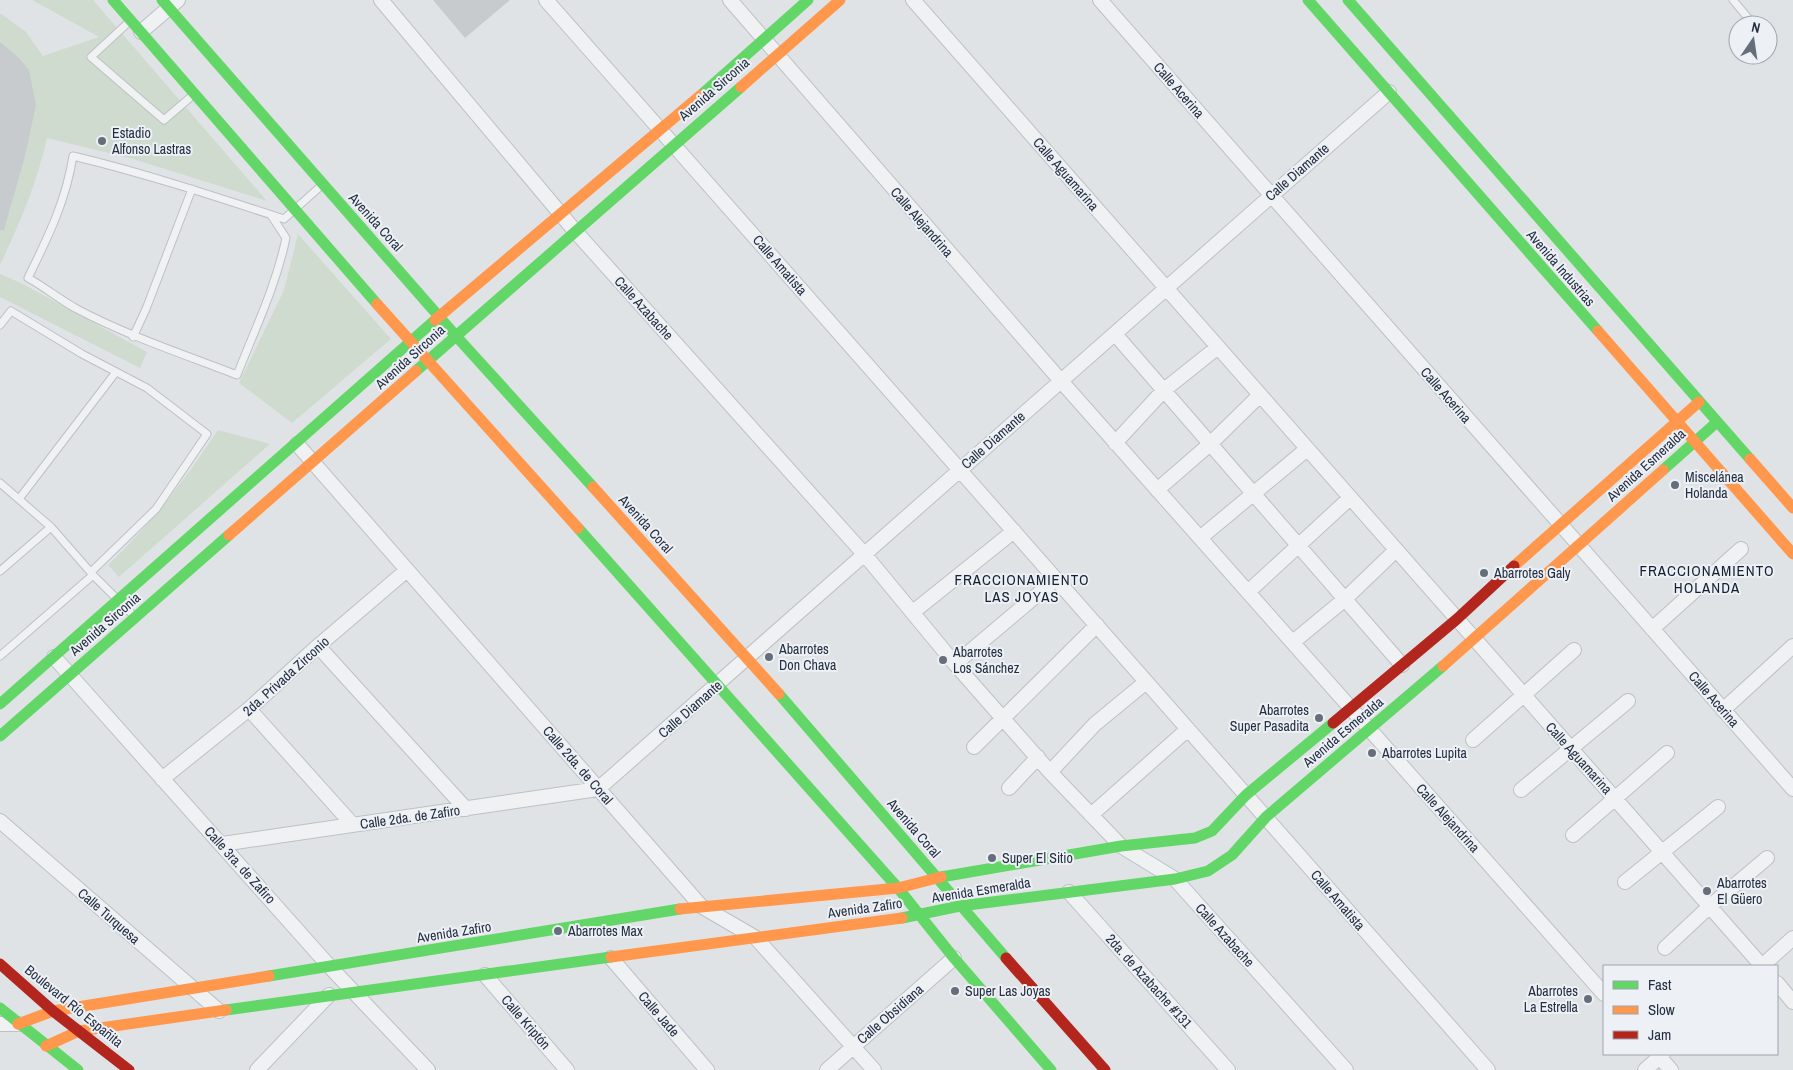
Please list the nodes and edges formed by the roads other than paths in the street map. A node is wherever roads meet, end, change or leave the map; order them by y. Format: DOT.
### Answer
graph roads {
  1 [pos="112,0"];
  2 [pos="381,0"];
  3 [pos="546,0"];
  4 [pos="730,0"];
  5 [pos="808,0"];
  6 [pos="840,0"];
  7 [pos="913,0"];
  8 [pos="1100,0"];
  9 [pos="1308,0"];
  10 [pos="1348,0"];
  11 [pos="1733,0"];
  12 [pos="170,3"];
  13 [pos="1746,15"];
  14 [pos="131,20"];
  15 [pos="141,32"];
  16 [pos="764,39"];
  17 [pos="776,55"];
  18 [pos="1389,92"];
  19 [pos="196,93"];
  20 [pos="661,130"];
  21 [pos="674,144"];
  22 [pos="322,184"];
  23 [pos="192,190"];
  24 [pos="1271,195"];
  25 [pos="296,210"];
  26 [pos="562,213"];
  27 [pos="271,214"];
  28 [pos="575,231"];
  29 [pos="1167,288"];
  30 [pos="440,317"];
  31 [pos="0,325"];
  32 [pos="1115,334"];
  33 [pos="456,336"];
  34 [pos="133,337"];
  35 [pos="410,342"];
  36 [pos="1218,347"];
  37 [pos="428,362"];
  38 [pos="116,372"];
  39 [pos="1061,381"];
  40 [pos="1164,390"];
  41 [pos="1260,395"];
  42 [pos="1699,402"];
  43 [pos="1675,422"];
  44 [pos="1717,422"];
  45 [pos="1115,443"];
  46 [pos="1694,443"];
  47 [pos="297,444"];
  48 [pos="1210,444"];
  49 [pos="1307,449"];
  50 [pos="313,462"];
  51 [pos="960,470"];
  52 [pos="0,483"];
  53 [pos="1157,490"];
  54 [pos="1254,494"];
  55 [pos="1350,498"];
  56 [pos="19,499"];
  57 [pos="1793,508"];
  58 [pos="1560,524"];
  59 [pos="51,527"];
  60 [pos="1014,531"];
  61 [pos="1200,538"];
  62 [pos="1298,545"];
  63 [pos="1579,546"];
  64 [pos="1741,549"];
  65 [pos="1396,550"];
  66 [pos="1793,554"];
  67 [pos="865,556"];
  68 [pos="407,570"];
  69 [pos="0,571"];
  70 [pos="92,573"];
  71 [pos="1056,579"];
  72 [pos="1248,592"];
  73 [pos="1345,599"];
  74 [pos="118,600"];
  75 [pos="913,612"];
  76 [pos="135,618"];
  77 [pos="1457,619"];
  78 [pos="1097,626"];
  79 [pos="1652,629"];
  80 [pos="1475,639"];
  81 [pos="1292,642"];
  82 [pos="318,646"];
  83 [pos="1793,646"];
  84 [pos="1574,650"];
  85 [pos="0,656"];
  86 [pos="54,657"];
  87 [pos="748,658"];
  88 [pos="955,664"];
  89 [pos="1402,665"];
  90 [pos="69,675"];
  91 [pos="1146,682"];
  92 [pos="719,684"];
  93 [pos="1524,695"];
  94 [pos="1628,701"];
  95 [pos="0,704"];
  96 [pos="1351,708"];
  97 [pos="249,709"];
  98 [pos="1723,710"];
  99 [pos="1004,717"];
  100 [pos="1188,729"];
  101 [pos="1370,730"];
  102 [pos="0,736"];
  103 [pos="1473,740"];
  104 [pos="974,747"];
  105 [pos="1571,749"];
  106 [pos="1667,752"];
  107 [pos="1038,757"];
  108 [pos="1050,772"];
  109 [pos="162,779"];
  110 [pos="1009,788"];
  111 [pos="1793,788"];
  112 [pos="598,789"];
  113 [pos="1521,790"];
  114 [pos="1246,795"];
  115 [pos="1616,799"];
  116 [pos="1718,807"];
  117 [pos="466,809"];
  118 [pos="1091,815"];
  119 [pos="1266,817"];
  120 [pos="0,822"];
  121 [pos="353,824"];
  122 [pos="1573,835"];
  123 [pos="222,844"];
  124 [pos="1121,846"];
  125 [pos="1662,852"];
  126 [pos="1767,858"];
  127 [pos="937,878"];
  128 [pos="1175,879"];
  129 [pos="1625,882"];
  130 [pos="898,888"];
  131 [pos="1069,892"];
  132 [pos="701,906"];
  133 [pos="960,906"];
  134 [pos="1710,906"];
  135 [pos="919,916"];
  136 [pos="756,938"];
  137 [pos="1793,938"];
  138 [pos="1665,948"];
  139 [pos="611,958"];
  140 [pos="954,958"];
  141 [pos="0,964"];
  142 [pos="1761,965"];
  143 [pos="1763,965"];
  144 [pos="330,967"];
  145 [pos="485,975"];
  146 [pos="1778,984"];
  147 [pos="193,988"];
  148 [pos="353,991"];
  149 [pos="1603,993"];
  150 [pos="329,995"];
  151 [pos="1793,1002"];
  152 [pos="0,1008"];
  153 [pos="53,1011"];
  154 [pos="218,1011"];
  155 [pos="0,1024"];
  156 [pos="18,1024"];
  157 [pos="79,1031"];
  158 [pos="46,1046"];
  159 [pos="853,1047"];
  160 [pos="1660,1055"];
  161 [pos="425,1069"];
  162 [pos="78,1070"];
  163 [pos="129,1070"];
  164 [pos="257,1070"];
  165 [pos="567,1070"];
  166 [pos="707,1070"];
  167 [pos="828,1070"];
  168 [pos="874,1070"];
  169 [pos="1051,1070"];
  170 [pos="1105,1070"];
  171 [pos="1228,1070"];
  172 [pos="1346,1070"];
  173 [pos="1488,1070"];
  174 [pos="1645,1070"];
  175 [pos="1672,1070"];
  1 -- 14 [label="street"];
  2 -- 26 [label="street, Calle Azabache"];
  3 -- 20 [label="street, Calle Amatista"];
  4 -- 16 [label="street, Calle Alejandrina"];
  5 -- 16 [label="street, Avenida Sirconia"];
  6 -- 17 [label="street, Avenida Sirconia"];
  7 -- 29 [label="street, Calle Aguamarina"];
  8 -- 24 [label="street, Calle Acerina"];
  9 -- 18 [label="street, Avenida Industrias"];
  10 -- 42 [label="street, Avenida Industrias"];
  11 -- 13 [label="lane"];
  12 -- 15 [label="street"];
  12 -- 22 [label="street, Avenida Coral"];
  14 -- 15 [label="street"];
  14 -- 19 [label="lane"];
  15 -- 19 [label="street"];
  16 -- 17 [label="street, Calle Alejandrina"];
  16 -- 20 [label="street, Avenida Sirconia"];
  17 -- 21 [label="street, Avenida Sirconia"];
  17 -- 39 [label="street, Calle Alejandrina"];
  18 -- 24 [label="street, Calle Diamante"];
  18 -- 43 [label="street, Avenida Industrias"];
  19 -- 25 [label="street"];
  20 -- 21 [label="street, Calle Amatista"];
  20 -- 26 [label="street, Avenida Sirconia"];
  21 -- 28 [label="street, Avenida Sirconia"];
  21 -- 51 [label="street, Calle Amatista"];
  22 -- 25 [label="lane"];
  22 -- 30 [label="street, Avenida Coral"];
  23 -- 27 [label="lane"];
  23 -- 34 [label="lane"];
  23 -- 34 [label="lane"];
  24 -- 29 [label="street, Calle Diamante"];
  24 -- 58 [label="street, Calle Acerina"];
  25 -- 27 [label="lane"];
  25 -- 35 [label="street"];
  26 -- 28 [label="street, Calle Azabache"];
  26 -- 30 [label="street, Avenida Sirconia"];
  27 -- 34 [label="lane"];
  28 -- 33 [label="street, Avenida Sirconia"];
  28 -- 67 [label="street, Calle Azabache"];
  29 -- 32 [label="street, Calle Diamante"];
  29 -- 36 [label="street, Calle Aguamarina"];
  30 -- 33 [label="street, Avenida Coral"];
  30 -- 35 [label="street, Avenida Sirconia"];
  31 -- 38 [label="lane"];
  32 -- 39 [label="street, Calle Diamante"];
  32 -- 40 [label="street"];
  33 -- 37 [label="street, Avenida Sirconia"];
  33 -- 87 [label="street, Avenida Coral"];
  35 -- 37 [label="street"];
  35 -- 47 [label="street, Avenida Sirconia"];
  36 -- 40 [label="street"];
  36 -- 41 [label="street, Calle Aguamarina"];
  37 -- 50 [label="street, Avenida Sirconia"];
  37 -- 92 [label="street"];
  38 -- 56 [label="lane"];
  38 -- 70 [label="lane"];
  39 -- 45 [label="street, Calle Alejandrina"];
  39 -- 51 [label="street, Calle Diamante"];
  40 -- 45 [label="street"];
  40 -- 48 [label="street"];
  41 -- 48 [label="street"];
  41 -- 49 [label="street, Calle Aguamarina"];
  42 -- 43 [label="street, Avenida Esmeralda"];
  42 -- 44 [label="street, Avenida Industrias"];
  43 -- 46 [label="street, Avenida Industrias"];
  43 -- 58 [label="street, Avenida Esmeralda"];
  44 -- 46 [label="street, Avenida Esmeralda"];
  44 -- 57 [label="street, Avenida Industrias"];
  45 -- 53 [label="street, Calle Alejandrina"];
  46 -- 63 [label="street, Avenida Esmeralda"];
  46 -- 66 [label="street, Avenida Industrias"];
  47 -- 50 [label="street, Calle 2da. de Coral"];
  47 -- 74 [label="street, Avenida Sirconia"];
  48 -- 53 [label="street"];
  48 -- 54 [label="street"];
  49 -- 54 [label="street"];
  49 -- 55 [label="street, Calle Aguamarina"];
  50 -- 68 [label="street, Calle 2da. de Coral"];
  50 -- 76 [label="street, Avenida Sirconia"];
  51 -- 60 [label="street, Calle Amatista"];
  51 -- 67 [label="street, Calle Diamante"];
  52 -- 56 [label="lane"];
  53 -- 61 [label="street, Calle Alejandrina"];
  54 -- 61 [label="street"];
  54 -- 62 [label="street"];
  55 -- 62 [label="street"];
  55 -- 65 [label="street, Calle Aguamarina"];
  56 -- 59 [label="lane"];
  58 -- 63 [label="street, Calle Acerina"];
  58 -- 77 [label="street, Avenida Esmeralda"];
  59 -- 69 [label="lane"];
  59 -- 70 [label="lane"];
  60 -- 71 [label="street, Calle Amatista"];
  60 -- 75 [label="street"];
  61 -- 72 [label="street, Calle Alejandrina"];
  62 -- 72 [label="street"];
  62 -- 73 [label="street"];
  63 -- 79 [label="street, Calle Acerina"];
  63 -- 80 [label="street, Avenida Esmeralda"];
  64 -- 79 [label="street"];
  65 -- 73 [label="street"];
  65 -- 77 [label="street, Calle Aguamarina"];
  67 -- 75 [label="street, Calle Azabache"];
  67 -- 87 [label="street, Calle Diamante"];
  68 -- 82 [label="street, 2da. Privada Zirconio"];
  68 -- 112 [label="street, Calle 2da. de Coral"];
  70 -- 74 [label="lane"];
  70 -- 85 [label="lane"];
  71 -- 78 [label="street, Calle Amatista"];
  71 -- 88 [label="street"];
  72 -- 81 [label="street, Calle Alejandrina"];
  73 -- 81 [label="street"];
  73 -- 89 [label="street"];
  74 -- 76 [label="lane"];
  74 -- 86 [label="street, Avenida Sirconia"];
  75 -- 88 [label="street, Calle Azabache"];
  76 -- 90 [label="street, Avenida Sirconia"];
  77 -- 80 [label="street, Calle Aguamarina"];
  77 -- 89 [label="street, Avenida Esmeralda"];
  78 -- 91 [label="street, Calle Amatista"];
  78 -- 99 [label="street"];
  79 -- 98 [label="street, Calle Acerina"];
  80 -- 93 [label="street, Calle Aguamarina"];
  80 -- 101 [label="street, Avenida Esmeralda"];
  81 -- 96 [label="street, Calle Alejandrina"];
  82 -- 97 [label="street, 2da. Privada Zirconio"];
  82 -- 117 [label="street"];
  83 -- 98 [label="street"];
  84 -- 93 [label="street"];
  86 -- 90 [label="street, Calle 3ra. de Zafiro"];
  86 -- 95 [label="street, Avenida Sirconia"];
  87 -- 92 [label="street, Calle Diamante"];
  87 -- 127 [label="street, Avenida Coral"];
  88 -- 99 [label="street, Calle Azabache"];
  89 -- 96 [label="street, Avenida Esmeralda"];
  90 -- 102 [label="street, Avenida Sirconia"];
  90 -- 109 [label="street, Calle 3ra. de Zafiro"];
  91 -- 100 [label="street, Calle Amatista"];
  91 -- 108 [label="street"];
  92 -- 112 [label="street, Calle Diamante"];
  92 -- 130 [label="street"];
  93 -- 103 [label="street"];
  93 -- 105 [label="street, Calle Aguamarina"];
  94 -- 105 [label="street"];
  96 -- 101 [label="street, Calle Alejandrina"];
  96 -- 114 [label="street, Avenida Esmeralda"];
  97 -- 109 [label="street, 2da. Privada Zirconio"];
  97 -- 121 [label="street"];
  98 -- 111 [label="street, Calle Acerina"];
  99 -- 104 [label="street"];
  99 -- 107 [label="street, Calle Azabache"];
  100 -- 114 [label="street, Calle Amatista"];
  100 -- 118 [label="street"];
  101 -- 119 [label="street, Avenida Esmeralda"];
  101 -- 149 [label="street, Calle Alejandrina"];
  105 -- 113 [label="street"];
  105 -- 115 [label="street, Calle Aguamarina"];
  106 -- 115 [label="street"];
  107 -- 108 [label="street, Calle Azabache"];
  107 -- 110 [label="street"];
  108 -- 118 [label="street, Calle Azabache"];
  109 -- 123 [label="street, Calle 3ra. de Zafiro"];
  112 -- 117 [label="street, Calle 2da. de Zafiro"];
  112 -- 132 [label="street, Calle 2da. de Coral"];
  114 -- 119 [label="street, Calle Amatista"];
  114 -- 124 [label="street, Avenida Esmeralda"];
  115 -- 122 [label="street"];
  115 -- 125 [label="street, Calle Aguamarina"];
  116 -- 125 [label="street"];
  117 -- 121 [label="street, Calle 2da. de Zafiro"];
  118 -- 124 [label="street, Calle Azabache"];
  119 -- 128 [label="street, Avenida Esmeralda"];
  119 -- 173 [label="street, Calle Amatista"];
  120 -- 147 [label="street, Calle Turquesa"];
  121 -- 123 [label="street, Calle 2da. de Zafiro"];
  123 -- 144 [label="street, Calle 3ra. de Zafiro"];
  124 -- 127 [label="street, Avenida Esmeralda"];
  124 -- 128 [label="street, Calle Azabache"];
  125 -- 129 [label="street"];
  125 -- 134 [label="street, Calle Aguamarina"];
  126 -- 134 [label="street"];
  127 -- 130 [label="street, Avenida Esmeralda"];
  127 -- 133 [label="street, Avenida Coral"];
  128 -- 131 [label="street, Avenida Esmeralda"];
  128 -- 172 [label="street, Calle Azabache"];
  130 -- 132 [label="street, Avenida Zafiro"];
  130 -- 135 [label="street"];
  131 -- 133 [label="street, Avenida Esmeralda"];
  131 -- 171 [label="street, 2da. de Azabache #131"];
  132 -- 136 [label="street, Calle 2da. de Coral"];
  132 -- 144 [label="street, Avenida Zafiro"];
  133 -- 135 [label="street, Avenida Esmeralda"];
  133 -- 170 [label="street, Avenida Coral"];
  134 -- 138 [label="street"];
  134 -- 142 [label="street, Calle Aguamarina"];
  135 -- 136 [label="street, Avenida Zafiro"];
  135 -- 140 [label="street"];
  136 -- 139 [label="street, Avenida Zafiro"];
  136 -- 159 [label="street, Calle 2da. de Coral"];
  137 -- 143 [label="street"];
  139 -- 145 [label="street, Avenida Zafiro"];
  139 -- 166 [label="street, Calle Jade"];
  140 -- 159 [label="street, Calle Obsidiana"];
  140 -- 169 [label="street"];
  141 -- 153 [label="street, Boulevard Río Españita"];
  144 -- 147 [label="street, Avenida Zafiro"];
  144 -- 148 [label="street, Calle 3ra. de Zafiro"];
  145 -- 148 [label="street, Avenida Zafiro"];
  145 -- 165 [label="street, Calle Kriptón"];
  146 -- 151 [label="street"];
  147 -- 153 [label="street, Avenida Zafiro"];
  147 -- 154 [label="street, Calle Turquesa"];
  148 -- 150 [label="street, Avenida Zafiro"];
  148 -- 161 [label="street, Calle 3ra. de Zafiro"];
  150 -- 154 [label="street, Avenida Zafiro"];
  150 -- 164 [label="street"];
  152 -- 156 [label="street"];
  153 -- 156 [label="street, Avenida Zafiro"];
  153 -- 157 [label="street, Boulevard Río Españita"];
  154 -- 157 [label="street, Avenida Zafiro"];
  155 -- 156 [label="street"];
  156 -- 158 [label="street"];
  157 -- 158 [label="street, Avenida Zafiro"];
  157 -- 163 [label="street, Boulevard Río Españita"];
  158 -- 162 [label="street"];
  159 -- 167 [label="street, Calle Obsidiana"];
  159 -- 168 [label="street, Calle 2da. de Coral"];
  160 -- 174 [label="street"];
  160 -- 175 [label="street"];
}
